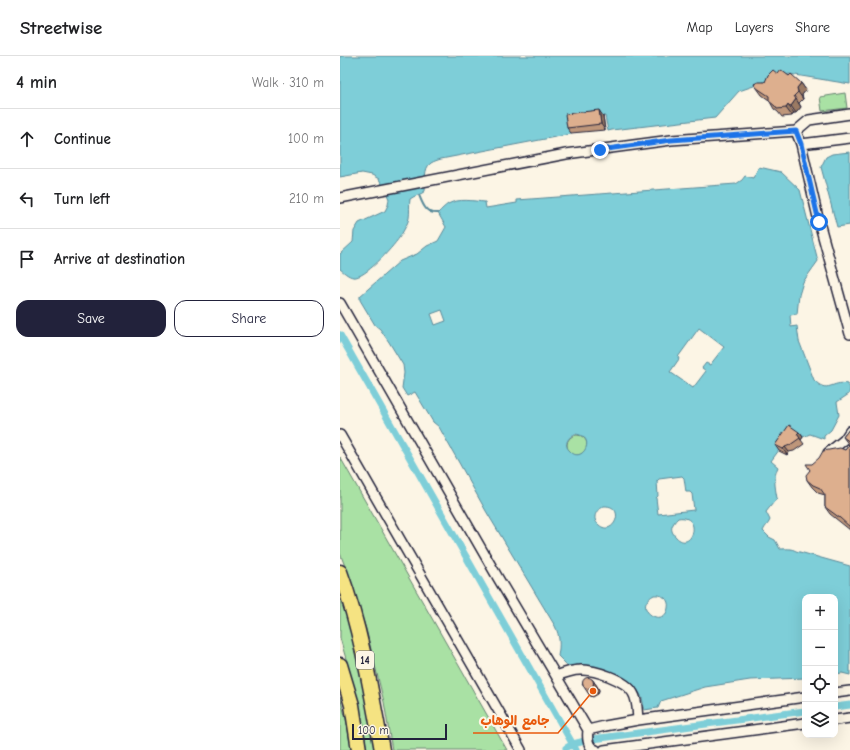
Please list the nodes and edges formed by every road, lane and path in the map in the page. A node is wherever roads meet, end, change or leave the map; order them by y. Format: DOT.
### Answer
graph roads {
  1 [pos="850,114"];
  2 [pos="796,131"];
  3 [pos="850,138"];
  4 [pos="801,144"];
  5 [pos="340,198"];
  6 [pos="340,303"];
  7 [pos="850,334"];
  8 [pos="850,431"];
  9 [pos="340,435"];
  10 [pos="828,453"];
  11 [pos="340,572"];
  12 [pos="340,665"];
  13 [pos="556,676"];
  14 [pos="850,691"];
  15 [pos="838,693"];
  16 [pos="802,697"];
  17 [pos="850,718"];
  18 [pos="638,720"];
  19 [pos="838,720"];
  20 [pos="802,723"];
  21 [pos="588,737"];
  22 [pos="640,747"];
  23 [pos="359,750"];
  24 [pos="382,750"];
  25 [pos="521,750"];
  26 [pos="596,750"];
  27 [pos="604,750"];
  1 -- 2 [label="street"];
  2 -- 4 [label="street"];
  2 -- 5 [label="street"];
  3 -- 4 [label="street"];
  4 -- 7 [label="street"];
  6 -- 13 [label="street"];
  8 -- 10 [label="street"];
  9 -- 25 [label="street"];
  11 -- 24 [label="highway, 14"];
  12 -- 23 [label="highway, 14"];
  13 -- 18 [label="street"];
  13 -- 21 [label="street"];
  14 -- 15 [label="street"];
  16 -- 18 [label="street"];
  17 -- 19 [label="street"];
  18 -- 21 [label="street"];
  20 -- 22 [label="street"];
  21 -- 26 [label="street"];
  22 -- 27 [label="street"];
}
